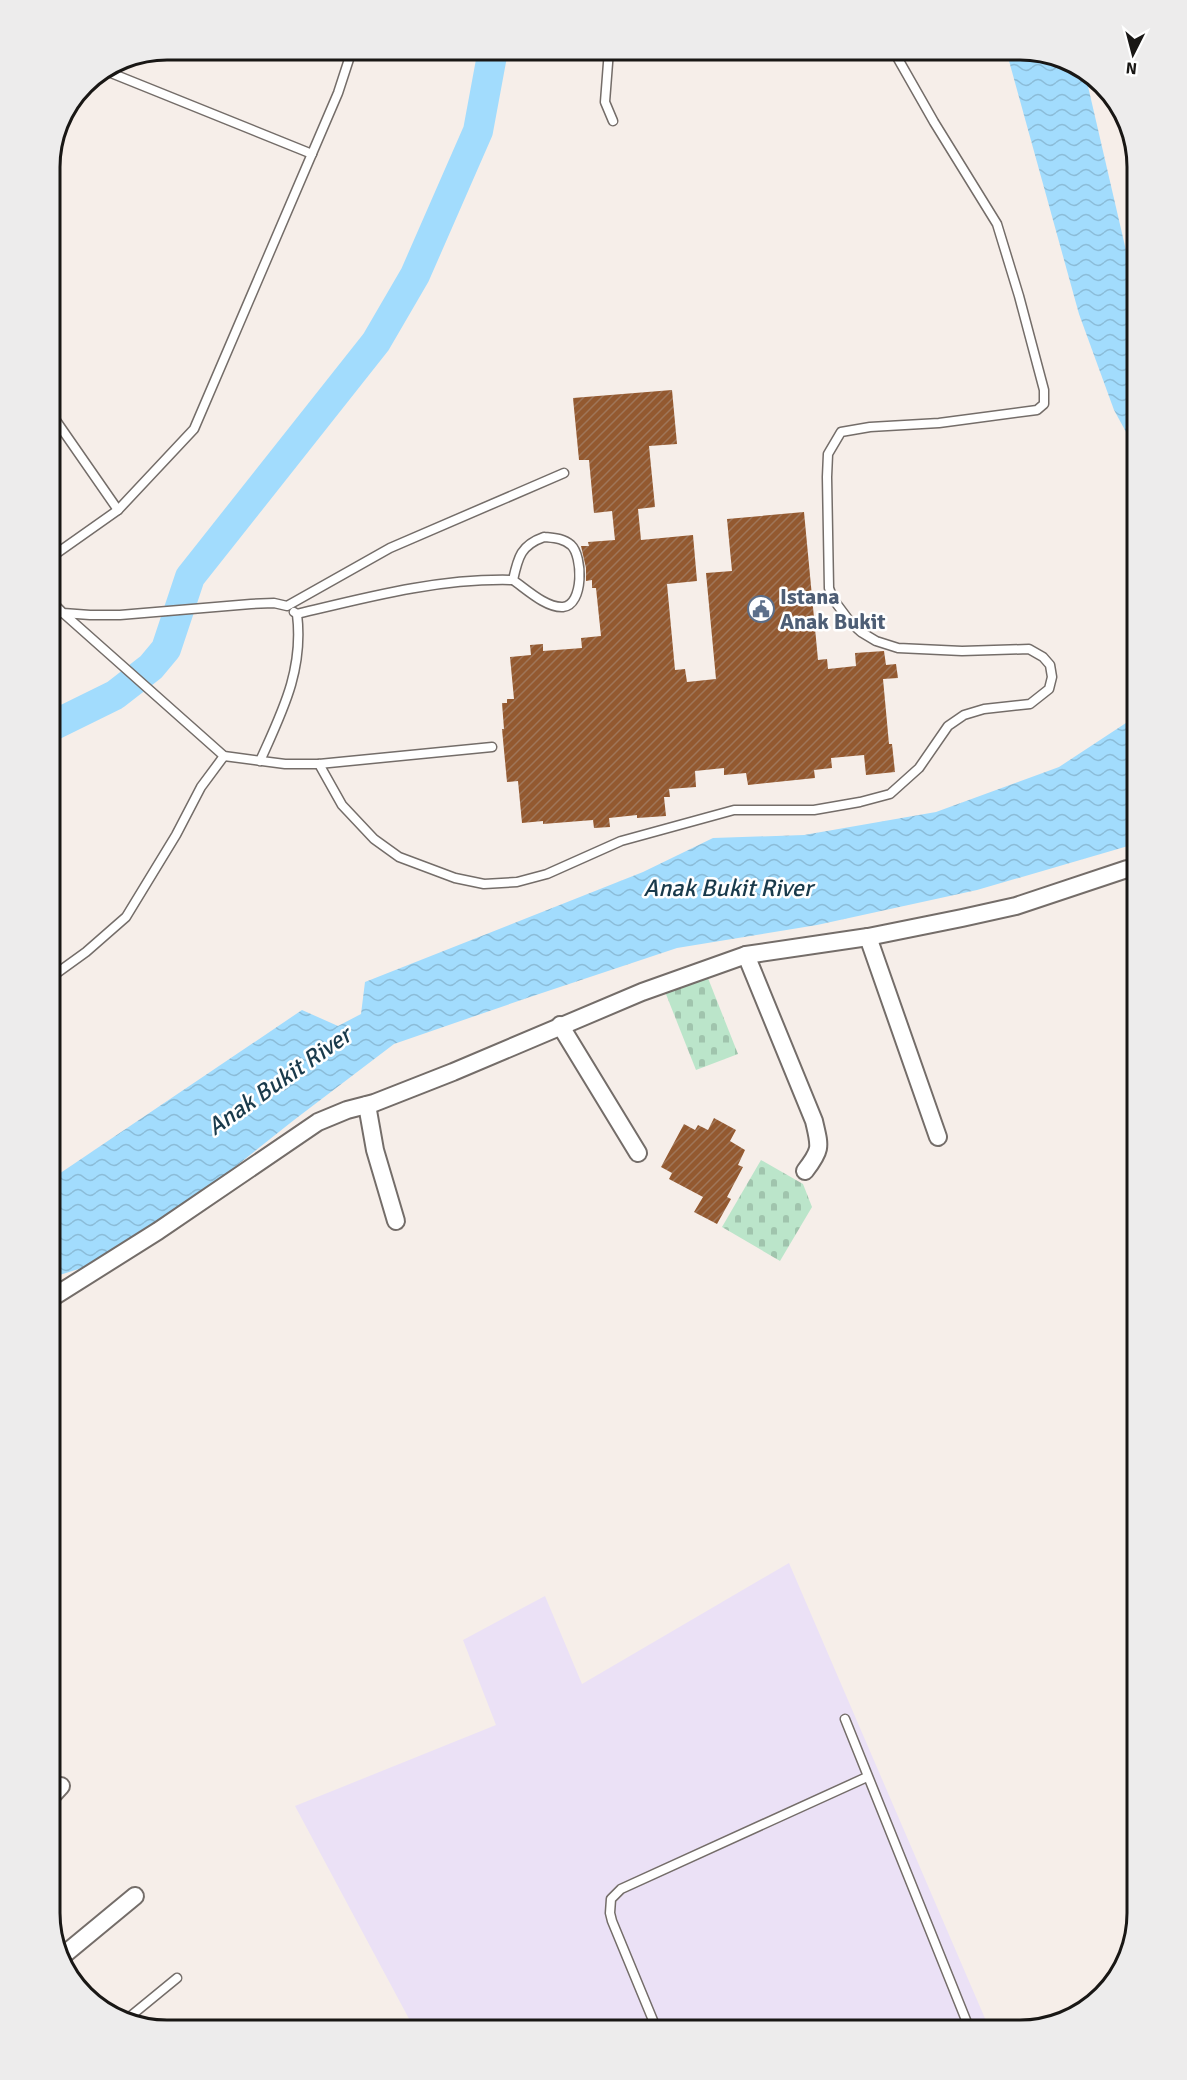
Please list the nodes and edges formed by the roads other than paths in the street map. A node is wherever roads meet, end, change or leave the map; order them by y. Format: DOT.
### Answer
graph roads {
  1 [pos="349,60"];
  2 [pos="608,60"];
  3 [pos="899,60"];
  4 [pos="113,74"];
  5 [pos="613,121"];
  6 [pos="312,154"];
  7 [pos="60,426"];
  8 [pos="564,473"];
  9 [pos="118,510"];
  10 [pos="60,551"];
  11 [pos="513,580"];
  12 [pos="287,606"];
  13 [pos="60,610"];
  14 [pos="63,613"];
  15 [pos="297,614"];
  16 [pos="492,747"];
  17 [pos="224,756"];
  18 [pos="260,761"];
  19 [pos="319,764"];
  20 [pos="1127,869"];
  21 [pos="868,937"];
  22 [pos="746,955"];
  23 [pos="60,971"];
  24 [pos="560,1025"];
  25 [pos="367,1105"];
  26 [pos="938,1137"];
  27 [pos="638,1153"];
  28 [pos="805,1171"];
  29 [pos="396,1221"];
  30 [pos="60,1293"];
  31 [pos="845,1719"];
  32 [pos="867,1777"];
  33 [pos="135,1896"];
  34 [pos="68,1952"];
  35 [pos="177,1978"];
  36 [pos="133,2014"];
  37 [pos="653,2020"];
  38 [pos="966,2020"];
  1 -- 6 [label="lane"];
  2 -- 5 [label="lane"];
  3 -- 19 [label="lane"];
  4 -- 6 [label="lane"];
  6 -- 9 [label="lane"];
  7 -- 9 [label="lane"];
  8 -- 12 [label="lane"];
  9 -- 10 [label="lane"];
  11 -- 11 [label="lane"];
  11 -- 15 [label="lane"];
  12 -- 14 [label="lane"];
  12 -- 15 [label="lane"];
  13 -- 14 [label="lane"];
  14 -- 17 [label="lane"];
  15 -- 18 [label="lane"];
  16 -- 19 [label="lane"];
  17 -- 18 [label="lane"];
  17 -- 23 [label="lane"];
  18 -- 19 [label="lane"];
  20 -- 21 [label="street"];
  21 -- 22 [label="street"];
  21 -- 26 [label="street"];
  22 -- 24 [label="street"];
  22 -- 28 [label="street"];
  24 -- 25 [label="street"];
  24 -- 27 [label="street"];
  25 -- 29 [label="street"];
  25 -- 30 [label="street"];
  31 -- 32 [label="lane"];
  32 -- 37 [label="lane"];
  32 -- 38 [label="lane"];
  33 -- 34 [label="street"];
  35 -- 36 [label="lane"];
}
